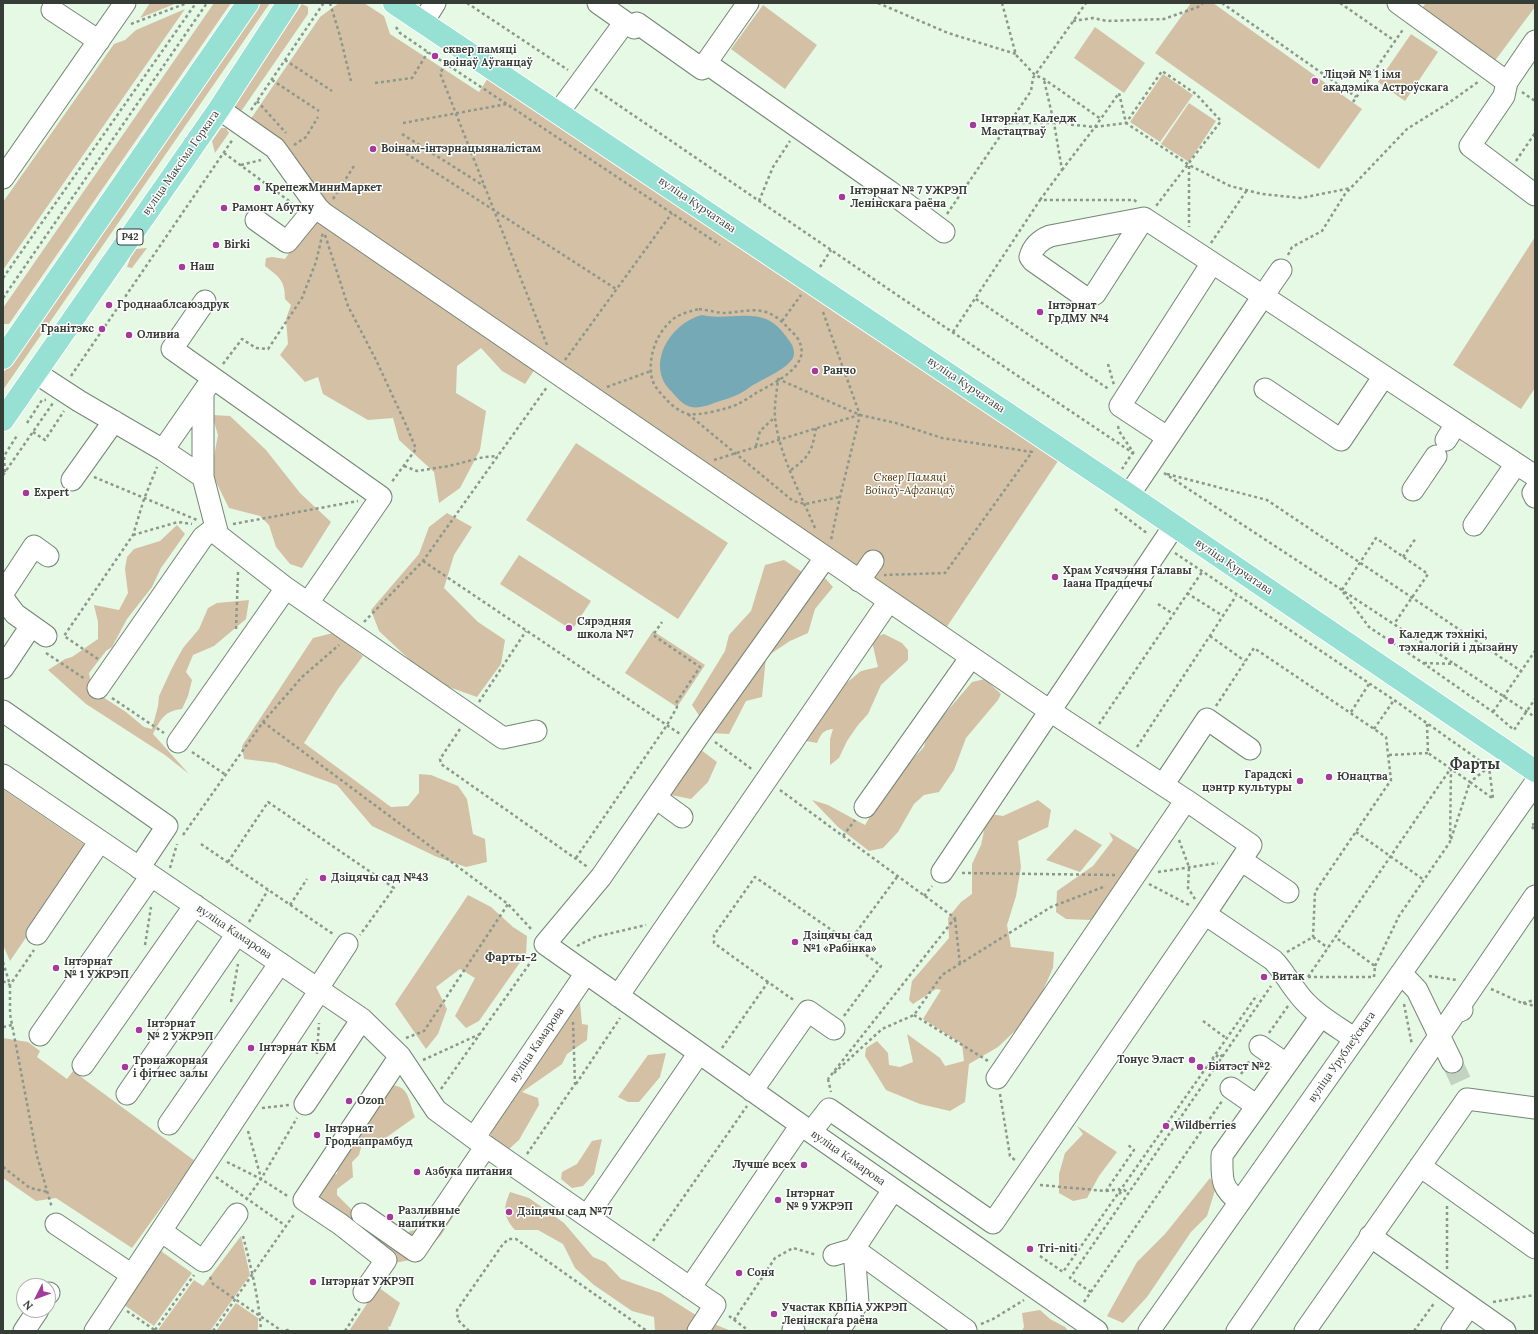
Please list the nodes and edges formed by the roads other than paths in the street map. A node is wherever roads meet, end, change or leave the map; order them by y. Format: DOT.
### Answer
graph roads {
  1 [pos="125,3"];
  2 [pos="248,3"];
  3 [pos="288,3"];
  4 [pos="435,3"];
  5 [pos="598,3"];
  6 [pos="748,3"];
  7 [pos="1406,9"];
  8 [pos="52,10"];
  9 [pos="393,12"];
  10 [pos="423,22"];
  11 [pos="625,22"];
  12 [pos="1535,41"];
  13 [pos="98,42"];
  14 [pos="706,63"];
  15 [pos="1500,77"];
  16 [pos="219,109"];
  17 [pos="558,113"];
  18 [pos="3,178"];
  19 [pos="1535,194"];
  20 [pos="317,212"];
  21 [pos="1148,215"];
  22 [pos="256,220"];
  23 [pos="941,229"];
  24 [pos="1210,256"];
  25 [pos="1280,270"];
  26 [pos="1263,296"];
  27 [pos="205,301"];
  28 [pos="3,358"];
  29 [pos="36,373"];
  30 [pos="1384,376"];
  31 [pos="208,386"];
  32 [pos="1265,388"];
  33 [pos="114,421"];
  34 [pos="11,427"];
  35 [pos="1168,437"];
  36 [pos="1446,440"];
  37 [pos="163,450"];
  38 [pos="1516,464"];
  39 [pos="75,475"];
  40 [pos="203,476"];
  41 [pos="1535,476"];
  42 [pos="1413,490"];
  43 [pos="1535,490"];
  44 [pos="1535,497"];
  45 [pos="1122,502"];
  46 [pos="1474,525"];
  47 [pos="1174,526"];
  48 [pos="216,527"];
  49 [pos="828,549"];
  50 [pos="48,556"];
  51 [pos="286,588"];
  52 [pos="3,593"];
  53 [pos="3,598"];
  54 [pos="889,601"];
  55 [pos="308,603"];
  56 [pos="971,657"];
  57 [pos="3,668"];
  58 [pos="98,688"];
  59 [pos="3,711"];
  60 [pos="1050,711"];
  61 [pos="536,731"];
  62 [pos="178,742"];
  63 [pos="1250,749"];
  64 [pos="1535,771"];
  65 [pos="3,775"];
  66 [pos="1535,783"];
  67 [pos="1163,785"];
  68 [pos="656,798"];
  69 [pos="1186,800"];
  70 [pos="865,807"];
  71 [pos="682,817"];
  72 [pos="100,841"];
  73 [pos="1241,860"];
  74 [pos="942,872"];
  75 [pos="154,873"];
  76 [pos="1288,892"];
  77 [pos="1535,896"];
  78 [pos="195,905"];
  79 [pos="1205,914"];
  80 [pos="243,932"];
  81 [pos="37,934"];
  82 [pos="347,944"];
  83 [pos="280,963"];
  84 [pos="586,973"];
  85 [pos="1401,973"];
  86 [pos="320,990"];
  87 [pos="624,1000"];
  88 [pos="1321,1016"];
  89 [pos="362,1019"];
  90 [pos="834,1029"];
  91 [pos="40,1035"];
  92 [pos="1439,1035"];
  93 [pos="1355,1039"];
  94 [pos="1260,1046"];
  95 [pos="406,1053"];
  96 [pos="705,1058"];
  97 [pos="1452,1062"];
  98 [pos="1286,1064"];
  99 [pos="83,1065"];
  100 [pos="1000,1074"];
  101 [pos="1231,1088"];
  102 [pos="754,1092"];
  103 [pos="126,1094"];
  104 [pos="305,1104"];
  105 [pos="1257,1106"];
  106 [pos="1535,1108"];
  107 [pos="169,1124"];
  108 [pos="806,1129"];
  109 [pos="480,1142"];
  110 [pos="1420,1166"];
  111 [pos="894,1190"];
  112 [pos="1240,1202"];
  113 [pos="242,1206"];
  114 [pos="362,1214"];
  115 [pos="587,1216"];
  116 [pos="56,1224"];
  117 [pos="161,1231"];
  118 [pos="1370,1236"];
  119 [pos="1535,1248"];
  120 [pos="854,1249"];
  121 [pos="834,1255"];
  122 [pos="132,1275"];
  123 [pos="690,1288"];
  124 [pos="364,1292"];
  125 [pos="1469,1306"];
  126 [pos="33,1318"];
  127 [pos="24,1331"];
  128 [pos="95,1331"];
  129 [pos="698,1331"];
  130 [pos="838,1331"];
  131 [pos="965,1331"];
  132 [pos="1097,1331"];
  133 [pos="1150,1331"];
  134 [pos="1237,1331"];
  135 [pos="1305,1331"];
  136 [pos="1452,1331"];
  137 [pos="1505,1331"];
  1 -- 13 [label="street"];
  2 -- 28 [label="main road"];
  3 -- 16 [label="main road, вуліца Максіма Горкага / Р42"];
  4 -- 10 [label="street"];
  5 -- 11 [label="street"];
  6 -- 14 [label="street"];
  7 -- 15 [label="street"];
  8 -- 13 [label="street"];
  9 -- 10 [label="main road, вуліца Курчатава"];
  10 -- 17 [label="main road, вуліца Курчатава"];
  11 -- 14 [label="street"];
  11 -- 17 [label="street"];
  12 -- 15 [label="street"];
  13 -- 18 [label="street"];
  14 -- 23 [label="street"];
  15 -- 19 [label="street"];
  16 -- 20 [label="street"];
  16 -- 29 [label="main road, вуліца Максіма Горкага / Р42"];
  17 -- 45 [label="main road, вуліца Курчатава"];
  20 -- 22 [label="street"];
  20 -- 49 [label="street"];
  21 -- 21 [label="street"];
  21 -- 24 [label="street"];
  24 -- 26 [label="street"];
  24 -- 35 [label="street"];
  25 -- 26 [label="street"];
  26 -- 30 [label="street"];
  26 -- 35 [label="street"];
  27 -- 31 [label="street"];
  29 -- 33 [label="street"];
  29 -- 34 [label="main road, вуліца Максіма Горкага / Р42"];
  30 -- 32 [label="street"];
  30 -- 36 [label="street"];
  31 -- 37 [label="street"];
  31 -- 40 [label="street"];
  31 -- 55 [label="street"];
  33 -- 37 [label="street"];
  33 -- 39 [label="street"];
  35 -- 45 [label="street"];
  36 -- 38 [label="street"];
  36 -- 42 [label="street"];
  37 -- 40 [label="street"];
  38 -- 41 [label="street"];
  38 -- 46 [label="street"];
  40 -- 48 [label="street"];
  43 -- 44 [label="street"];
  45 -- 47 [label="main road, вуліца Курчатава"];
  47 -- 60 [label="street"];
  47 -- 64 [label="main road, вуліца Курчатава"];
  48 -- 51 [label="street"];
  48 -- 58 [label="street"];
  49 -- 54 [label="street"];
  49 -- 68 [label="street"];
  50 -- 52 [label="street"];
  51 -- 55 [label="street"];
  51 -- 62 [label="street"];
  53 -- 57 [label="street"];
  54 -- 56 [label="street"];
  54 -- 87 [label="street"];
  55 -- 61 [label="street"];
  56 -- 60 [label="street"];
  56 -- 70 [label="street"];
  59 -- 75 [label="street"];
  60 -- 67 [label="street"];
  60 -- 74 [label="street"];
  63 -- 67 [label="street"];
  65 -- 72 [label="street, вуліца Камарова"];
  66 -- 85 [label="street, вуліца Урублеўскага"];
  67 -- 69 [label="street"];
  68 -- 71 [label="street"];
  68 -- 84 [label="street"];
  69 -- 73 [label="street"];
  69 -- 100 [label="street"];
  72 -- 75 [label="street, вуліца Камарова"];
  72 -- 81 [label="street"];
  73 -- 76 [label="street"];
  73 -- 79 [label="street"];
  75 -- 78 [label="street, вуліца Камарова"];
  75 -- 91 [label="street"];
  77 -- 92 [label="street"];
  78 -- 80 [label="street, вуліца Камарова"];
  78 -- 99 [label="street"];
  79 -- 88 [label="street"];
  79 -- 108 [label="street"];
  80 -- 83 [label="street, вуліца Камарова"];
  80 -- 103 [label="street"];
  82 -- 86 [label="street"];
  83 -- 86 [label="street, вуліца Камарова"];
  83 -- 107 [label="street"];
  84 -- 87 [label="street, вуліца Камарова"];
  84 -- 109 [label="street, вуліца Камарова"];
  85 -- 92 [label="street"];
  85 -- 93 [label="street, вуліца Урублеўскага"];
  86 -- 89 [label="street, вуліца Камарова"];
  86 -- 117 [label="street"];
  87 -- 96 [label="street, вуліца Камарова"];
  88 -- 93 [label="street"];
  88 -- 98 [label="street"];
  89 -- 95 [label="street, вуліца Камарова"];
  89 -- 104 [label="street"];
  90 -- 102 [label="street"];
  92 -- 97 [label="street"];
  92 -- 134 [label="street"];
  93 -- 112 [label="street, вуліца Урублеўскага"];
  94 -- 98 [label="street"];
  95 -- 109 [label="street, вуліца Камарова"];
  95 -- 124 [label="street"];
  96 -- 102 [label="street, вуліца Камарова"];
  96 -- 115 [label="street"];
  98 -- 105 [label="street"];
  101 -- 105 [label="street"];
  102 -- 108 [label="street, вуліца Камарова"];
  105 -- 112 [label="street"];
  106 -- 110 [label="street"];
  108 -- 111 [label="street, вуліца Камарова"];
  108 -- 123 [label="street"];
  109 -- 114 [label="street"];
  109 -- 115 [label="street"];
  110 -- 118 [label="street"];
  110 -- 119 [label="street"];
  111 -- 120 [label="street"];
  111 -- 132 [label="street, вуліца Камарова"];
  112 -- 133 [label="street, вуліца Урублеўскага"];
  113 -- 117 [label="street"];
  115 -- 123 [label="street"];
  116 -- 122 [label="street"];
  117 -- 122 [label="street"];
  118 -- 125 [label="street"];
  118 -- 135 [label="street"];
  120 -- 121 [label="street"];
  120 -- 130 [label="street"];
  120 -- 131 [label="street"];
  122 -- 128 [label="street"];
  123 -- 129 [label="street"];
  125 -- 136 [label="street"];
  125 -- 137 [label="street"];
  126 -- 127 [label="street"];
}
